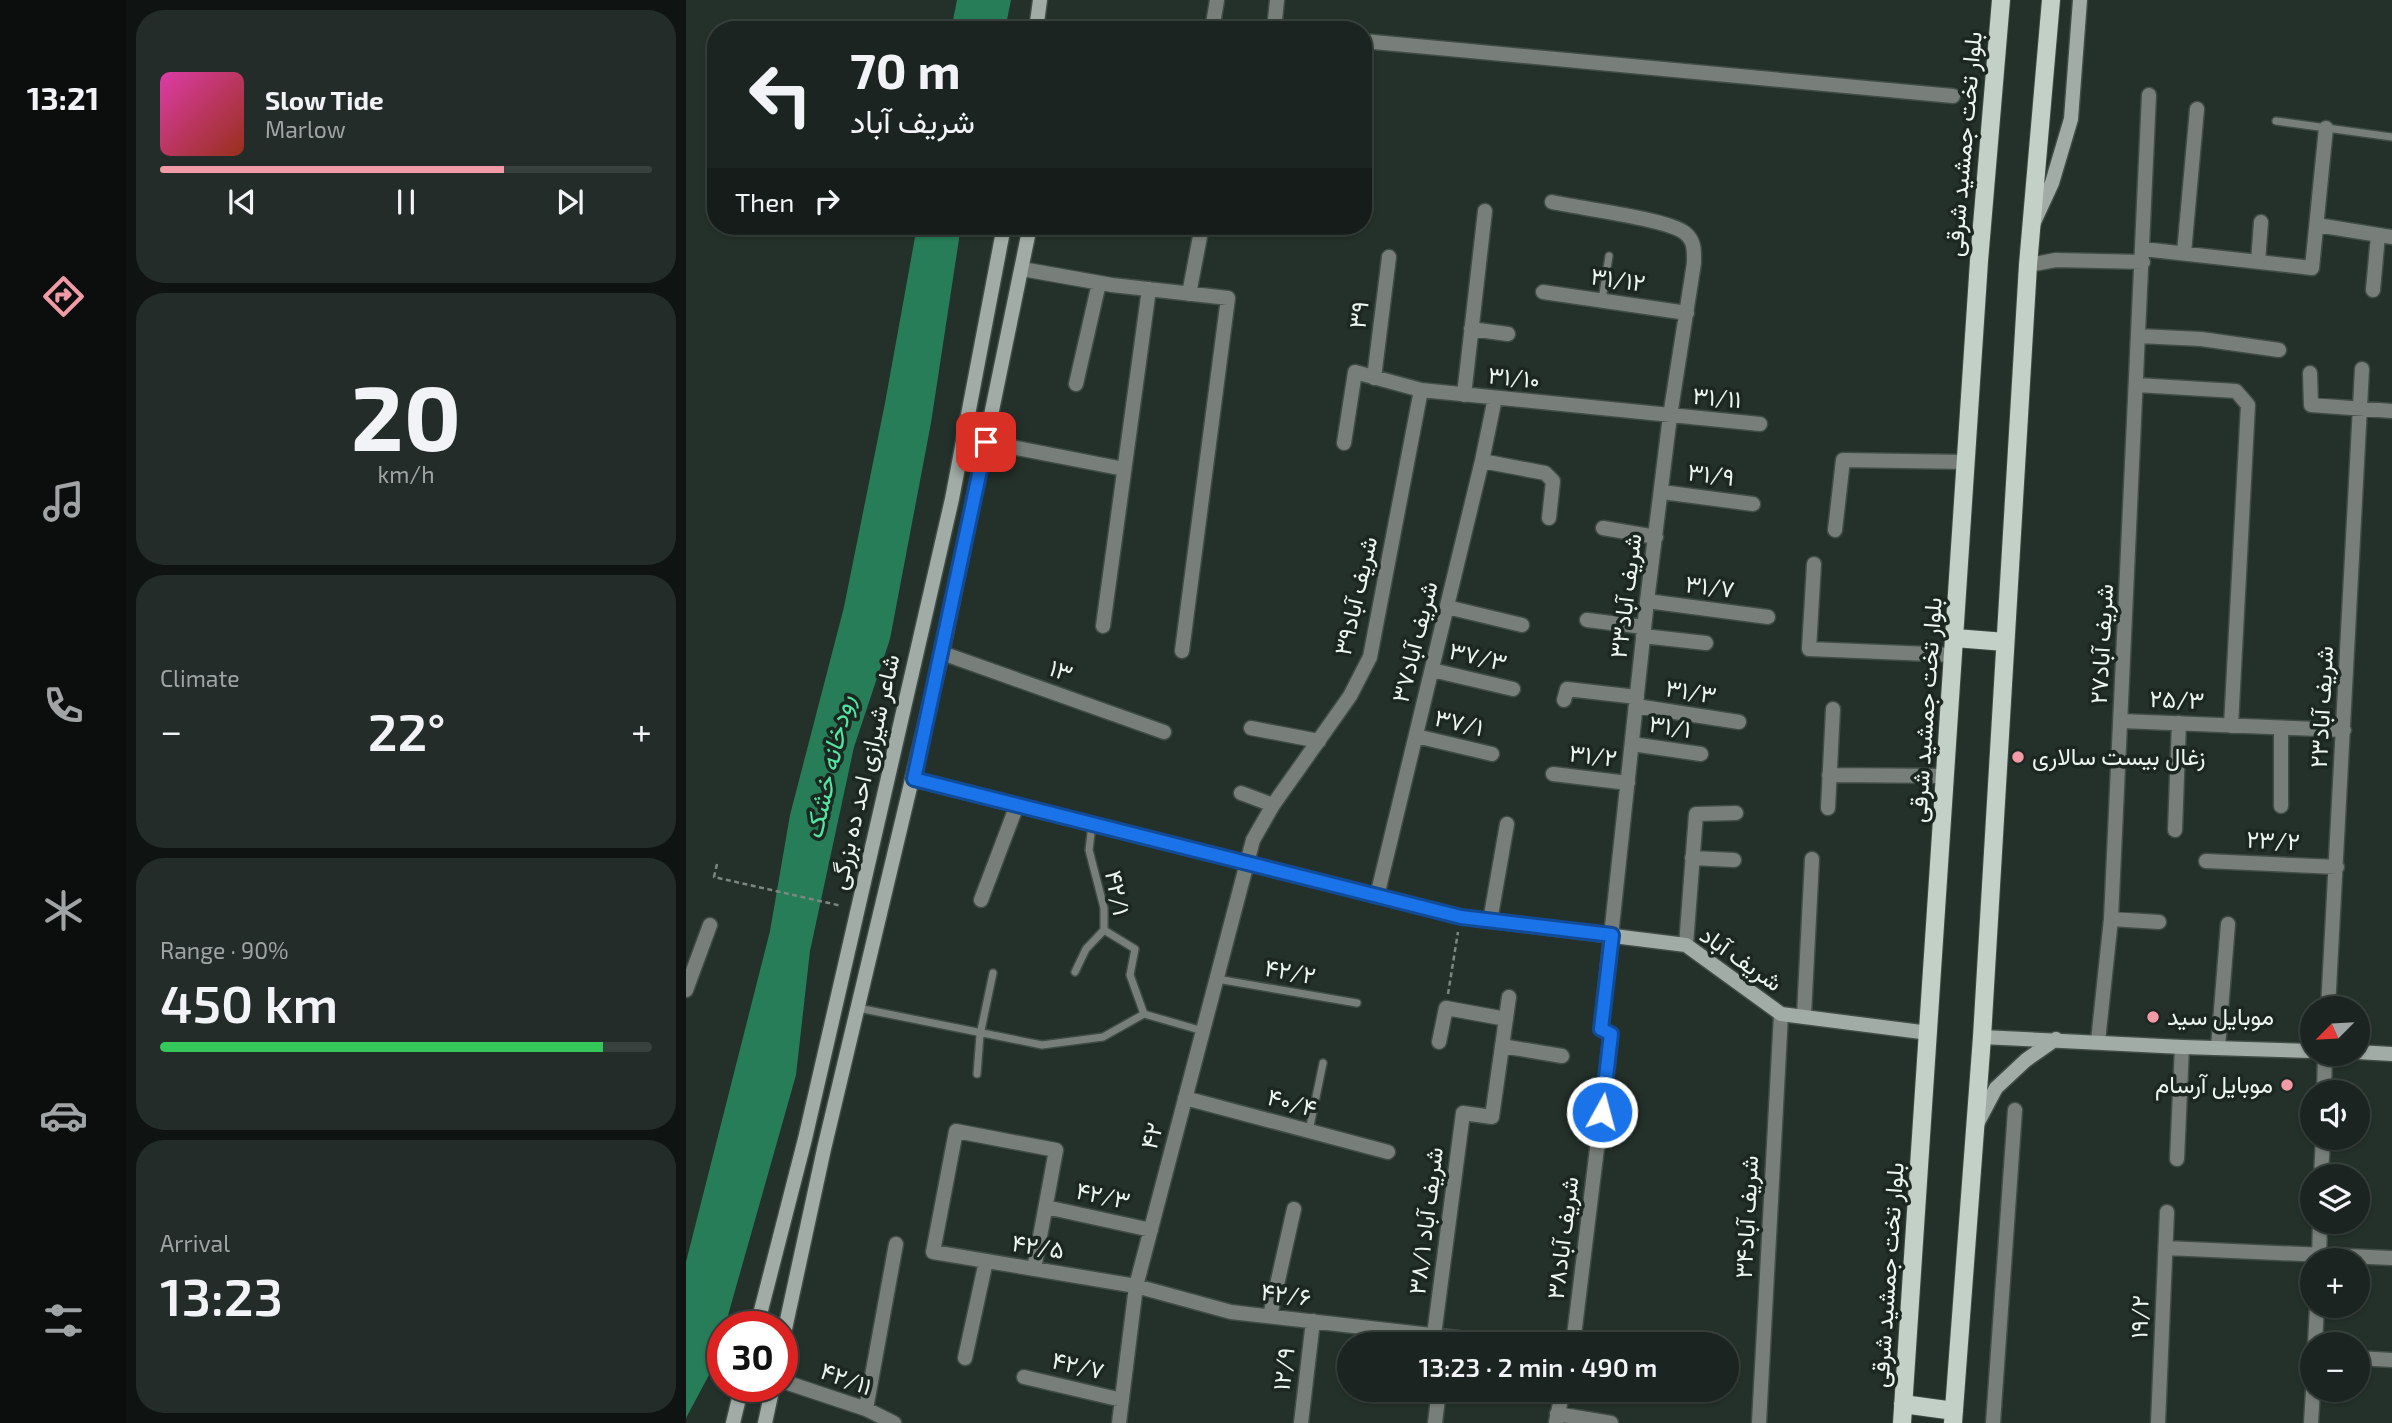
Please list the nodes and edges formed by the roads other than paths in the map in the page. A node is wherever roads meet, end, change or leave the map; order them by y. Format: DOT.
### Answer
graph roads {
  1 [pos="1040,0"];
  2 [pos="1217,0"];
  3 [pos="1277,0"];
  4 [pos="2001,0"];
  5 [pos="2052,0"];
  6 [pos="2080,0"];
  7 [pos="1038,21"];
  8 [pos="1214,21"];
  9 [pos="1275,21"];
  10 [pos="1372,42"];
  11 [pos="2149,95"];
  12 [pos="1953,96"];
  13 [pos="2197,108"];
  14 [pos="2276,121"];
  15 [pos="2326,128"];
  16 [pos="2392,138"];
  17 [pos="1552,202"];
  18 [pos="1485,211"];
  19 [pos="2260,222"];
  20 [pos="2317,225"];
  21 [pos="2031,226"];
  22 [pos="1002,235"];
  23 [pos="1029,235"];
  24 [pos="1200,235"];
  25 [pos="2385,236"];
  26 [pos="2183,253"];
  27 [pos="2143,255"];
  28 [pos="1389,257"];
  29 [pos="1609,257"];
  30 [pos="2258,262"];
  31 [pos="2028,265"];
  32 [pos="1023,269"];
  33 [pos="1099,283"];
  34 [pos="1149,289"];
  35 [pos="2373,290"];
  36 [pos="1543,292"];
  37 [pos="1189,293"];
  38 [pos="1602,301"];
  39 [pos="1687,313"];
  40 [pos="1471,329"];
  41 [pos="1508,334"];
  42 [pos="2139,336"];
  43 [pos="2279,350"];
  44 [pos="2362,369"];
  45 [pos="2310,373"];
  46 [pos="1374,378"];
  47 [pos="1076,384"];
  48 [pos="2137,385"];
  49 [pos="1421,390"];
  50 [pos="1464,395"];
  51 [pos="1495,398"];
  52 [pos="2361,408"];
  53 [pos="2392,411"];
  54 [pos="1670,416"];
  55 [pos="1760,424"];
  56 [pos="986,442"];
  57 [pos="1344,443"];
  58 [pos="1482,461"];
  59 [pos="1966,462"];
  60 [pos="1124,469"];
  61 [pos="1662,492"];
  62 [pos="1754,504"];
  63 [pos="1549,518"];
  64 [pos="1603,528"];
  65 [pos="1835,530"];
  66 [pos="1656,537"];
  67 [pos="1814,564"];
  68 [pos="1647,601"];
  69 [pos="1447,607"];
  70 [pos="1768,617"];
  71 [pos="1587,620"];
  72 [pos="1522,625"];
  73 [pos="1103,626"];
  74 [pos="1644,631"];
  75 [pos="2005,642"];
  76 [pos="1706,643"];
  77 [pos="1954,647"];
  78 [pos="1182,651"];
  79 [pos="942,653"];
  80 [pos="1432,670"];
  81 [pos="1513,689"];
  82 [pos="1564,700"];
  83 [pos="1636,702"];
  84 [pos="1833,709"];
  85 [pos="2121,721"];
  86 [pos="1739,722"];
  87 [pos="2179,723"];
  88 [pos="2231,726"];
  89 [pos="1251,728"];
  90 [pos="2281,728"];
  91 [pos="2344,730"];
  92 [pos="1164,732"];
  93 [pos="1416,736"];
  94 [pos="1319,741"];
  95 [pos="1632,744"];
  96 [pos="1492,754"];
  97 [pos="1701,754"];
  98 [pos="1553,774"];
  99 [pos="1829,775"];
  100 [pos="1946,776"];
  101 [pos="914,779"];
  102 [pos="1628,783"];
  103 [pos="1241,793"];
  104 [pos="1017,805"];
  105 [pos="1273,805"];
  106 [pos="2281,806"];
  107 [pos="1828,808"];
  108 [pos="1736,813"];
  109 [pos="1092,824"];
  110 [pos="1507,824"];
  111 [pos="2175,830"];
  112 [pos="1692,858"];
  113 [pos="1812,859"];
  114 [pos="1734,860"];
  115 [pos="2206,861"];
  116 [pos="1247,863"];
  117 [pos="2337,867"];
  118 [pos="1377,896"];
  119 [pos="981,900"];
  120 [pos="2111,919"];
  121 [pos="1490,921"];
  122 [pos="2159,922"];
  123 [pos="2228,924"];
  124 [pos="710,925"];
  125 [pos="1104,930"];
  126 [pos="1612,935"];
  127 [pos="1686,945"];
  128 [pos="1075,972"];
  129 [pos="993,973"];
  130 [pos="1216,979"];
  131 [pos="686,990"];
  132 [pos="2329,996"];
  133 [pos="1509,997"];
  134 [pos="1357,1003"];
  135 [pos="857,1008"];
  136 [pos="1144,1014"];
  137 [pos="1781,1014"];
  138 [pos="1804,1015"];
  139 [pos="1506,1019"];
  140 [pos="1203,1031"];
  141 [pos="1929,1033"];
  142 [pos="980,1035"];
  143 [pos="1982,1037"];
  144 [pos="2056,1039"];
  145 [pos="2098,1041"];
  146 [pos="1439,1042"];
  147 [pos="1502,1046"];
  148 [pos="2182,1047"];
  149 [pos="2218,1047"];
  150 [pos="2300,1050"];
  151 [pos="2370,1053"];
  152 [pos="2392,1054"];
  153 [pos="1562,1056"];
  154 [pos="1323,1063"];
  155 [pos="977,1074"];
  156 [pos="1185,1098"];
  157 [pos="2015,1110"];
  158 [pos="1974,1128"];
  159 [pos="1309,1131"];
  160 [pos="1388,1152"];
  161 [pos="2177,1159"];
  162 [pos="1046,1207"];
  163 [pos="1294,1209"];
  164 [pos="2167,1212"];
  165 [pos="1151,1230"];
  166 [pos="896,1244"];
  167 [pos="2166,1248"];
  168 [pos="2300,1256"];
  169 [pos="2370,1258"];
  170 [pos="2392,1258"];
  171 [pos="986,1261"];
  172 [pos="1034,1269"];
  173 [pos="1136,1286"];
  174 [pos="761,1311"];
  175 [pos="789,1311"];
  176 [pos="1270,1316"];
  177 [pos="1313,1321"];
  178 [pos="1391,1332"];
  179 [pos="1442,1332"];
  180 [pos="1574,1332"];
  181 [pos="965,1359"];
  182 [pos="2370,1359"];
  183 [pos="2392,1360"];
  184 [pos="1024,1377"];
  185 [pos="798,1386"];
  186 [pos="1122,1400"];
  187 [pos="738,1402"];
  188 [pos="770,1402"];
  189 [pos="1438,1402"];
  190 [pos="2312,1402"];
  191 [pos="1903,1404"];
  192 [pos="866,1409"];
  193 [pos="1954,1417"];
  194 [pos="1557,1419"];
  195 [pos="733,1423"];
  196 [pos="765,1423"];
  197 [pos="894,1423"];
  198 [pos="1119,1423"];
  199 [pos="1301,1423"];
  200 [pos="1435,1423"];
  201 [pos="1611,1423"];
  202 [pos="1759,1423"];
  203 [pos="1902,1423"];
  204 [pos="1993,1423"];
  205 [pos="2158,1423"];
  206 [pos="2311,1423"];
  1 -- 7 [label="street"];
  2 -- 8 [label="street"];
  3 -- 9 [label="street"];
  4 -- 59 [label="main road, بلوار تخت جمشید شرقی"];
  5 -- 21 [label="main road"];
  6 -- 21 [label="street"];
  10 -- 12 [label="street"];
  11 -- 27 [label="street, شریف آباد۲۷"];
  13 -- 26 [label="street"];
  14 -- 15 [label="lane"];
  15 -- 16 [label="lane"];
  15 -- 20 [label="street"];
  17 -- 39 [label="street, شریف آباد۳۳"];
  18 -- 40 [label="street"];
  19 -- 30 [label="street"];
  20 -- 25 [label="street"];
  20 -- 30 [label="street"];
  21 -- 31 [label="main road"];
  22 -- 174 [label="street, شاعر شیرازی احد ده بزرگی"];
  23 -- 32 [label="street"];
  24 -- 37 [label="street"];
  25 -- 35 [label="street"];
  26 -- 27 [label="street"];
  26 -- 30 [label="street"];
  27 -- 31 [label="street"];
  27 -- 42 [label="street, شریف آباد۲۷"];
  28 -- 46 [label="street, ۳۹"];
  29 -- 38 [label="lane"];
  31 -- 75 [label="main road"];
  32 -- 33 [label="street"];
  32 -- 56 [label="street"];
  33 -- 34 [label="street"];
  33 -- 47 [label="street"];
  34 -- 37 [label="street"];
  34 -- 60 [label="street"];
  36 -- 38 [label="street, ۳۱/۱۲"];
  37 -- 78 [label="street"];
  38 -- 39 [label="street, ۳۱/۱۲"];
  39 -- 54 [label="street, شریف آباد۳۳"];
  40 -- 41 [label="street"];
  40 -- 50 [label="street"];
  42 -- 43 [label="street"];
  42 -- 48 [label="street, شریف آباد۲۷"];
  44 -- 52 [label="street, شریف آباد۲۳"];
  45 -- 52 [label="street"];
  46 -- 49 [label="street, ۳۱/۱۰"];
  46 -- 57 [label="street, ۳۱/۱۰"];
  48 -- 85 [label="street, شریف آباد۲۷"];
  48 -- 88 [label="street"];
  49 -- 50 [label="street, ۳۱/۱۰"];
  49 -- 94 [label="street, شریف آباد۳۹"];
  50 -- 51 [label="street, ۳۱/۱۰"];
  51 -- 54 [label="street, ۳۱/۱۰"];
  51 -- 58 [label="street, شریف آباد۳۷"];
  52 -- 53 [label="street"];
  52 -- 91 [label="street, شریف آباد۲۳"];
  54 -- 55 [label="street, ۳۱/۱۱"];
  54 -- 61 [label="street, شریف آباد۳۳"];
  56 -- 60 [label="street"];
  56 -- 79 [label="street"];
  58 -- 63 [label="street"];
  58 -- 69 [label="street, شریف آباد۳۷"];
  59 -- 65 [label="street"];
  59 -- 77 [label="main road, بلوار تخت جمشید شرقی"];
  60 -- 73 [label="street"];
  61 -- 62 [label="street, ۳۱/۹"];
  61 -- 66 [label="street, شریف آباد۳۳"];
  64 -- 66 [label="street"];
  66 -- 68 [label="street, شریف آباد۳۳"];
  67 -- 77 [label="street"];
  68 -- 70 [label="street, ۳۱/۷"];
  68 -- 74 [label="street, شریف آباد۳۳"];
  69 -- 72 [label="street"];
  69 -- 80 [label="street, شریف آباد۳۷"];
  71 -- 74 [label="street"];
  74 -- 76 [label="street"];
  74 -- 83 [label="street, شریف آباد۳۳"];
  75 -- 77 [label="main road"];
  75 -- 143 [label="main road"];
  77 -- 100 [label="main road, بلوار تخت جمشید شرقی"];
  79 -- 92 [label="street, ۱۳"];
  79 -- 101 [label="street"];
  80 -- 81 [label="street, ۳۷/۳"];
  80 -- 93 [label="street, شریف آباد۳۷"];
  82 -- 83 [label="street, ۳۱/۳"];
  83 -- 86 [label="street, ۳۱/۳"];
  83 -- 95 [label="street, شریف آباد۳۳"];
  84 -- 99 [label="street"];
  85 -- 87 [label="street, ۲۵/۳"];
  85 -- 120 [label="street, شریف آباد۲۷"];
  87 -- 88 [label="street, ۲۵/۳"];
  87 -- 111 [label="street"];
  88 -- 90 [label="street, ۲۵/۳"];
  89 -- 94 [label="street"];
  90 -- 91 [label="street, ۲۵/۳"];
  90 -- 106 [label="street"];
  91 -- 117 [label="street, شریف آباد۲۳"];
  93 -- 96 [label="street, ۳۷/۱"];
  93 -- 118 [label="street, شریف آباد۳۷"];
  94 -- 105 [label="street, شریف آباد۳۹"];
  95 -- 97 [label="street, ۳۱/۱"];
  95 -- 102 [label="street, شریف آباد۳۳"];
  98 -- 102 [label="street, ۳۱/۲"];
  99 -- 100 [label="street"];
  99 -- 107 [label="street"];
  100 -- 141 [label="main road, بلوار تخت جمشید شرقی"];
  101 -- 104 [label="street, شریف آباد"];
  101 -- 135 [label="street"];
  102 -- 126 [label="street, شریف آباد۳۳"];
  103 -- 105 [label="street"];
  104 -- 109 [label="street, شریف آباد"];
  104 -- 119 [label="street"];
  105 -- 116 [label="street, شریف آباد۳۹"];
  108 -- 112 [label="street"];
  109 -- 116 [label="street, شریف آباد"];
  109 -- 125 [label="lane, ۴۲/۱"];
  110 -- 121 [label="street"];
  112 -- 114 [label="street"];
  112 -- 127 [label="street"];
  113 -- 138 [label="street"];
  115 -- 117 [label="street, ۲۳/۲"];
  116 -- 118 [label="street, شریف آباد"];
  116 -- 130 [label="street, ۴۲"];
  117 -- 132 [label="street, شریف آباد۲۳"];
  118 -- 121 [label="street, شریف آباد"];
  120 -- 122 [label="street"];
  120 -- 145 [label="street, شریف آباد۲۷"];
  121 -- 126 [label="street, شریف آباد"];
  123 -- 149 [label="street"];
  124 -- 131 [label="street"];
  125 -- 128 [label="lane"];
  125 -- 136 [label="lane, ۴۲/۱"];
  126 -- 127 [label="street, شریف آباد"];
  126 -- 180 [label="street, شریف آباد۳۸"];
  127 -- 137 [label="street, شریف آباد"];
  129 -- 142 [label="lane"];
  130 -- 134 [label="lane, ۴۲/۲"];
  130 -- 140 [label="street, ۴۲"];
  133 -- 139 [label="street"];
  135 -- 142 [label="lane"];
  135 -- 175 [label="street"];
  136 -- 140 [label="lane"];
  136 -- 142 [label="lane"];
  137 -- 138 [label="street, شریف آباد"];
  137 -- 202 [label="street, شریف آباد۳۴"];
  138 -- 141 [label="street, شریف آباد"];
  139 -- 146 [label="street"];
  139 -- 147 [label="street"];
  140 -- 156 [label="street, ۴۲"];
  141 -- 191 [label="main road, بلوار تخت جمشید شرقی"];
  142 -- 155 [label="lane"];
  143 -- 144 [label="street"];
  143 -- 158 [label="main road"];
  144 -- 145 [label="street"];
  144 -- 158 [label="street"];
  145 -- 148 [label="street"];
  147 -- 153 [label="street"];
  147 -- 179 [label="street, ۳۸/۱ شریف آباد"];
  148 -- 149 [label="street"];
  148 -- 161 [label="street"];
  149 -- 150 [label="street"];
  151 -- 152 [label="street"];
  154 -- 159 [label="lane"];
  156 -- 159 [label="street, ۴۰/۴"];
  156 -- 165 [label="street, ۴۲"];
  157 -- 204 [label="street"];
  158 -- 193 [label="main road"];
  159 -- 160 [label="street, ۴۰/۴"];
  162 -- 165 [label="street, ۴۲/۳"];
  162 -- 171 [label="street, ۴۲/۵"];
  162 -- 172 [label="street"];
  163 -- 176 [label="street"];
  164 -- 167 [label="street, ۱۹/۲"];
  165 -- 173 [label="street, ۴۲"];
  166 -- 192 [label="street"];
  167 -- 168 [label="street"];
  167 -- 205 [label="street, ۱۹/۲"];
  169 -- 170 [label="street"];
  171 -- 172 [label="street, ۴۲/۵"];
  171 -- 181 [label="street"];
  172 -- 173 [label="street, ۴۲/۵"];
  173 -- 176 [label="street, ۴۲/۶"];
  173 -- 186 [label="street, ۴۲"];
  176 -- 177 [label="street, ۴۲/۶"];
  177 -- 178 [label="street, ۴۲/۶"];
  177 -- 199 [label="street, ۱۲/۹"];
  182 -- 183 [label="street"];
  184 -- 186 [label="street, ۴۲/۷"];
  185 -- 192 [label="street, ۴۲/۱۱"];
  186 -- 198 [label="street, ۴۲"];
  187 -- 195 [label="street"];
  188 -- 196 [label="street"];
  189 -- 200 [label="street"];
  190 -- 206 [label="street"];
  191 -- 193 [label="main road"];
  191 -- 203 [label="main road, بلوار تخت جمشید شرقی"];
  192 -- 197 [label="street, ۴۲/۱۱"];
  194 -- 201 [label="street"];
}
